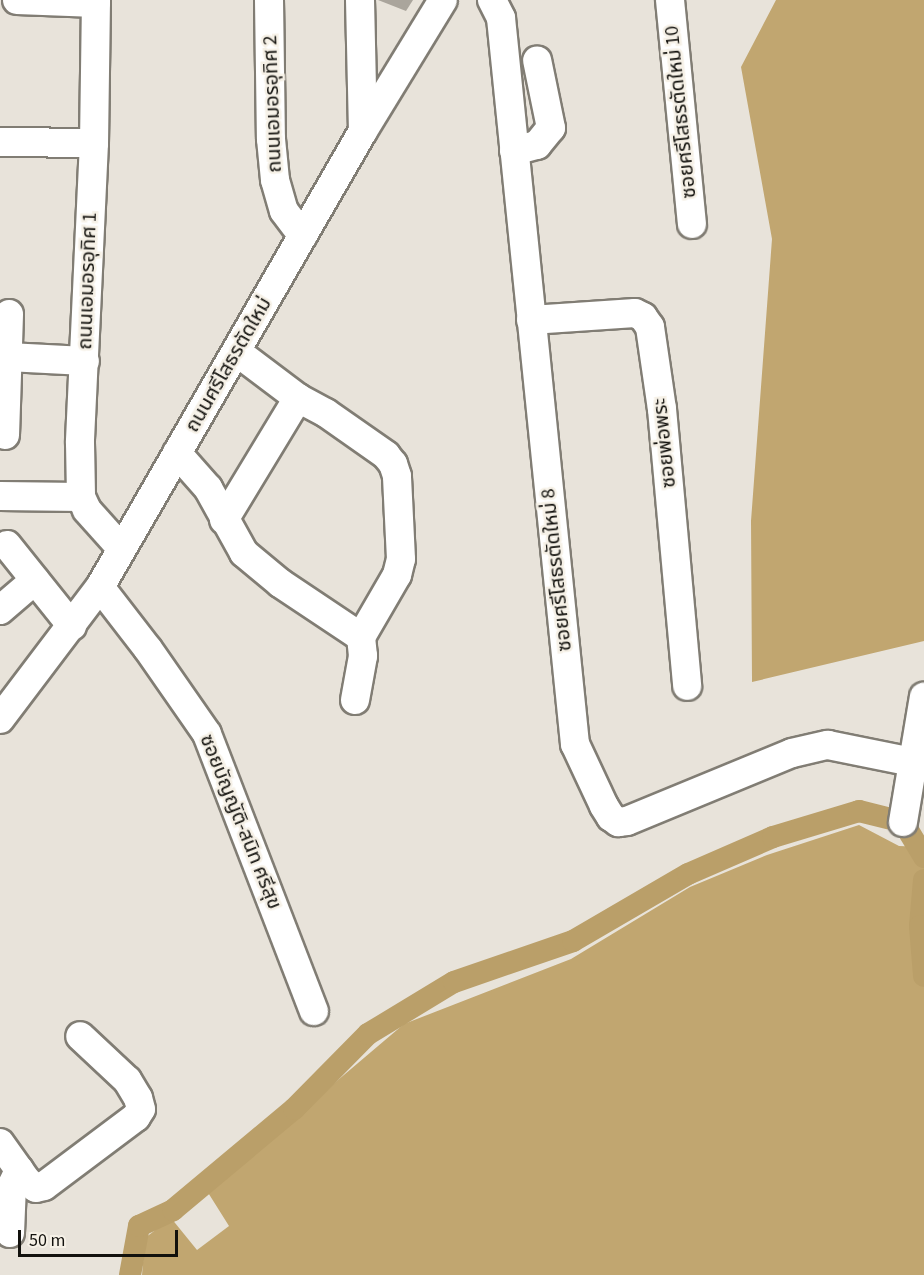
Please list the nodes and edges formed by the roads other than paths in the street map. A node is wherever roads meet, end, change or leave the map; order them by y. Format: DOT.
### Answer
graph roads {
  1 [pos="17,0"];
  2 [pos="269,0"];
  3 [pos="360,0"];
  4 [pos="443,0"];
  5 [pos="492,0"];
  6 [pos="670,0"];
  7 [pos="96,1"];
  8 [pos="537,60"];
  9 [pos="363,131"];
  10 [pos="0,142"];
  11 [pos="94,143"];
  12 [pos="514,151"];
  13 [pos="692,224"];
  14 [pos="303,236"];
  15 [pos="9,314"];
  16 [pos="531,320"];
  17 [pos="237,352"];
  18 [pos="8,357"];
  19 [pos="85,362"];
  20 [pos="298,398"];
  21 [pos="5,435"];
  22 [pos="177,453"];
  23 [pos="0,496"];
  24 [pos="81,497"];
  25 [pos="224,520"];
  26 [pos="7,545"];
  27 [pos="121,548"];
  28 [pos="35,580"];
  29 [pos="100,587"];
  30 [pos="0,610"];
  31 [pos="72,626"];
  32 [pos="361,637"];
  33 [pos="687,686"];
  34 [pos="924,698"];
  35 [pos="356,700"];
  36 [pos="0,719"];
  37 [pos="912,762"];
  38 [pos="903,822"];
  39 [pos="314,1011"];
  40 [pos="80,1035"];
  41 [pos="0,1143"];
  42 [pos="19,1170"];
  43 [pos="10,1233"];
  1 -- 7 [label="street"];
  2 -- 14 [label="street, ถนนเอมอรอุทิศ 2"];
  3 -- 9 [label="street"];
  4 -- 9 [label="street, ถนนศรีโสธรตัดใหม่"];
  5 -- 12 [label="street, ซอยศรีโสธรตัดใหม่ 8"];
  6 -- 13 [label="street, ซอยศรีโสธรตัดใหม่ 10"];
  7 -- 11 [label="street, ถนนเอมอรอุทิศ 1"];
  8 -- 12 [label="street"];
  9 -- 14 [label="street, ถนนศรีโสธรตัดใหม่"];
  10 -- 11 [label="street"];
  11 -- 19 [label="street, ถนนเอมอรอุทิศ 1"];
  12 -- 16 [label="street, ซอยศรีโสธรตัดใหม่ 8"];
  14 -- 17 [label="street, ถนนศรีโสธรตัดใหม่"];
  15 -- 18 [label="street"];
  16 -- 33 [label="street, ซอยพ่อพระ"];
  16 -- 37 [label="street, ซอยศรีโสธรตัดใหม่ 8"];
  17 -- 20 [label="street"];
  17 -- 22 [label="street, ถนนศรีโสธรตัดใหม่"];
  18 -- 19 [label="street"];
  18 -- 21 [label="street"];
  19 -- 24 [label="street, ถนนเอมอรอุทิศ 1"];
  20 -- 25 [label="street"];
  20 -- 32 [label="street"];
  22 -- 25 [label="street"];
  22 -- 27 [label="street, ถนนศรีโสธรตัดใหม่"];
  23 -- 24 [label="street"];
  24 -- 27 [label="street"];
  25 -- 32 [label="street"];
  26 -- 28 [label="street"];
  27 -- 29 [label="street, ถนนศรีโสธรตัดใหม่"];
  28 -- 30 [label="street"];
  28 -- 31 [label="street"];
  29 -- 31 [label="street, ถนนศรีโสธรตัดใหม่"];
  29 -- 39 [label="street, ซอยบัญญัติ-สนิท ศรีสุข"];
  31 -- 36 [label="street, ถนนศรีโสธรตัดใหม่"];
  32 -- 35 [label="street"];
  34 -- 37 [label="street"];
  37 -- 38 [label="street"];
  40 -- 42 [label="street"];
  41 -- 42 [label="street"];
  42 -- 43 [label="street"];
}
